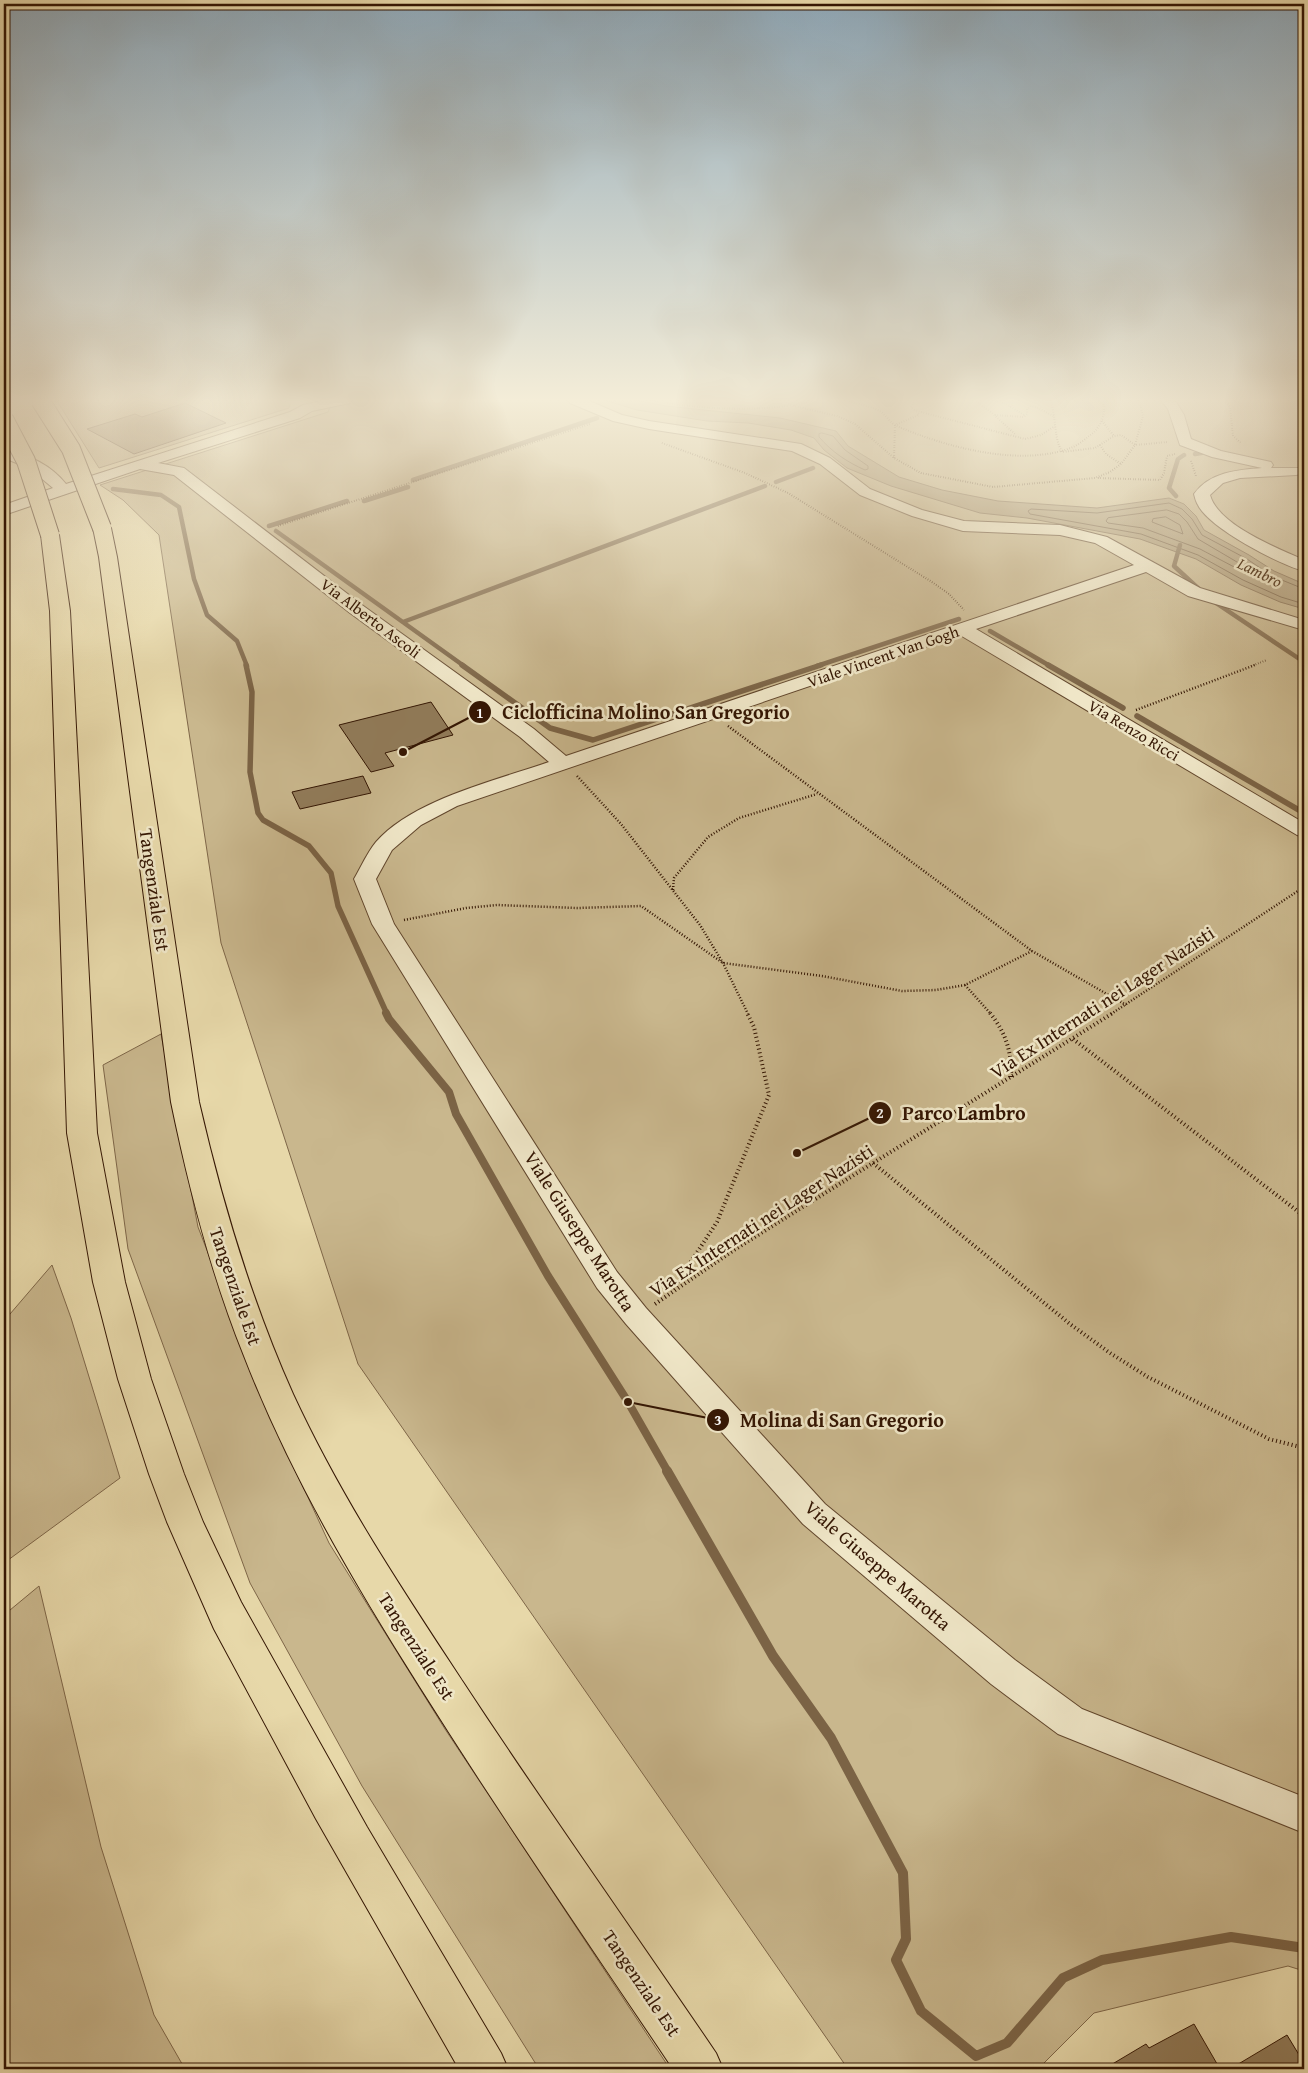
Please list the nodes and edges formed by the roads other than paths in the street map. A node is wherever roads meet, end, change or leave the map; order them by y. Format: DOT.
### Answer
graph roads {
  1 [pos="38,497"];
  2 [pos="42,497"];
  3 [pos="90,497"];
  4 [pos="212,497"];
  5 [pos="877,497"];
  6 [pos="1203,497"];
  7 [pos="4,510"];
  8 [pos="1146,566"];
  9 [pos="1304,566"];
  10 [pos="1304,624"];
  11 [pos="969,627"];
  12 [pos="563,764"];
  13 [pos="1304,832"];
  14 [pos="1304,1814"];
  15 [pos="485,2069"];
  16 [pos="700,2069"];
  1 -- 15 [label="highway, bridge"];
  2 -- 7 [label="street"];
  3 -- 16 [label="highway, Tangenziale Est, bridge"];
  4 -- 12 [label="street, Via Alberto Ascoli"];
  5 -- 8 [label="street"];
  6 -- 9 [label="street"];
  8 -- 10 [label="street"];
  8 -- 11 [label="street, Viale Vincent Van Gogh"];
  11 -- 12 [label="street, Viale Vincent Van Gogh"];
  11 -- 13 [label="street, Via Renzo Ricci"];
  12 -- 14 [label="street, Viale Giuseppe Marotta"];
}
